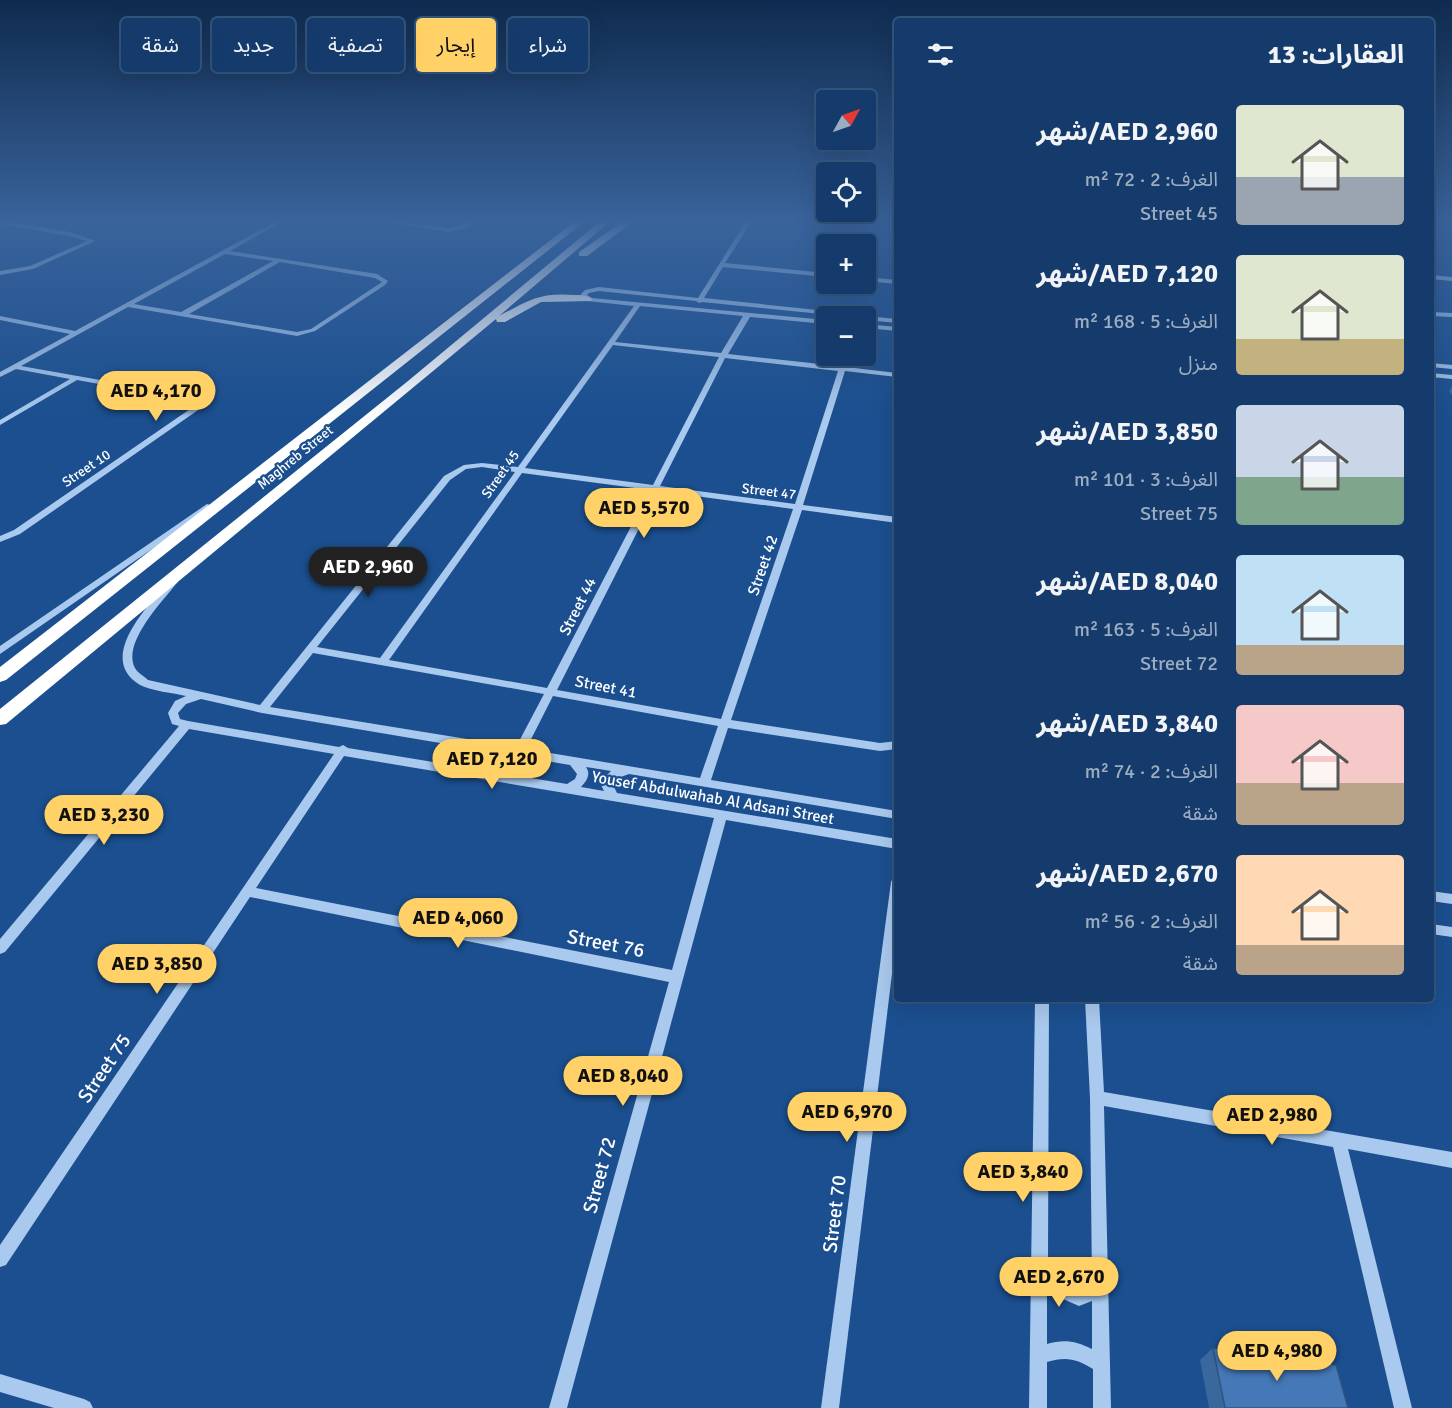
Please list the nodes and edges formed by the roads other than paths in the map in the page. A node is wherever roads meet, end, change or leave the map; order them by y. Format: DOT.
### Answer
graph roads {
  1 [pos="167,284"];
  2 [pos="237,284"];
  3 [pos="383,284"];
  4 [pos="501,284"];
  5 [pos="531,284"];
  6 [pos="711,284"];
  7 [pos="586,299"];
  8 [pos="699,301"];
  9 [pos="639,304"];
  10 [pos="128,305"];
  11 [pos="789,310"];
  12 [pos="816,313"];
  13 [pos="816,313"];
  14 [pos="183,314"];
  15 [pos="748,314"];
  16 [pos="1434,314"];
  17 [pos="1452,315"];
  18 [pos="0,318"];
  19 [pos="786,318"];
  20 [pos="876,319"];
  21 [pos="813,321"];
  22 [pos="816,321"];
  23 [pos="894,321"];
  24 [pos="876,327"];
  25 [pos="894,329"];
  26 [pos="474,330"];
  27 [pos="75,333"];
  28 [pos="610,344"];
  29 [pos="723,356"];
  30 [pos="1434,365"];
  31 [pos="843,366"];
  32 [pos="15,367"];
  33 [pos="1452,367"];
  34 [pos="842,370"];
  35 [pos="0,375"];
  36 [pos="894,375"];
  37 [pos="1434,375"];
  38 [pos="1452,377"];
  39 [pos="76,378"];
  40 [pos="0,423"];
  41 [pos="269,464"];
  42 [pos="519,470"];
  43 [pos="654,489"];
  44 [pos="798,508"];
  45 [pos="894,520"];
  46 [pos="0,539"];
  47 [pos="184,569"];
  48 [pos="310,649"];
  49 [pos="0,651"];
  50 [pos="384,660"];
  51 [pos="0,676"];
  52 [pos="550,690"];
  53 [pos="200,696"];
  54 [pos="262,709"];
  55 [pos="0,719"];
  56 [pos="723,723"];
  57 [pos="186,725"];
  58 [pos="894,745"];
  59 [pos="343,749"];
  60 [pos="519,753"];
  61 [pos="574,762"];
  62 [pos="630,771"];
  63 [pos="704,783"];
  64 [pos="567,789"];
  65 [pos="613,796"];
  66 [pos="721,815"];
  67 [pos="894,815"];
  68 [pos="894,844"];
  69 [pos="247,891"];
  70 [pos="1434,896"];
  71 [pos="1452,899"];
  72 [pos="894,906"];
  73 [pos="1434,929"];
  74 [pos="1452,932"];
  75 [pos="0,948"];
  76 [pos="675,977"];
  77 [pos="1042,1002"];
  78 [pos="1092,1002"];
  79 [pos="1097,1098"];
  80 [pos="1340,1142"];
  81 [pos="1452,1160"];
  82 [pos="0,1259"];
  83 [pos="1040,1263"];
  84 [pos="1101,1289"];
  85 [pos="1039,1356"];
  86 [pos="1102,1365"];
  87 [pos="0,1383"];
  88 [pos="84,1408"];
  89 [pos="558,1408"];
  90 [pos="830,1408"];
  91 [pos="1038,1408"];
  92 [pos="1102,1408"];
  93 [pos="1404,1408"];
  1 -- 10 [label="street"];
  2 -- 14 [label="street"];
  3 -- 14 [label="street"];
  4 -- 41 [label="highway, Maghreb Street"];
  5 -- 26 [label="highway, Maghreb Street"];
  6 -- 8 [label="street"];
  7 -- 8 [label="street"];
  7 -- 9 [label="street"];
  7 -- 26 [label="highway"];
  8 -- 11 [label="street"];
  9 -- 15 [label="street"];
  9 -- 28 [label="street, Street 45"];
  10 -- 14 [label="street"];
  10 -- 27 [label="street"];
  11 -- 12 [label="street"];
  11 -- 19 [label="street"];
  13 -- 21 [label="street"];
  15 -- 19 [label="street"];
  15 -- 29 [label="street, Street 44"];
  16 -- 17 [label="street"];
  18 -- 27 [label="street"];
  19 -- 21 [label="street"];
  20 -- 23 [label="street"];
  21 -- 22 [label="street"];
  24 -- 25 [label="street"];
  26 -- 47 [label="highway, Maghreb Street"];
  27 -- 32 [label="street"];
  28 -- 29 [label="street"];
  28 -- 42 [label="street, Street 45"];
  29 -- 34 [label="street"];
  29 -- 43 [label="street, Street 44"];
  30 -- 33 [label="street"];
  31 -- 34 [label="street, Street 42"];
  32 -- 35 [label="street"];
  32 -- 39 [label="street, Street 10"];
  34 -- 36 [label="street"];
  34 -- 44 [label="street, Street 42"];
  37 -- 38 [label="street"];
  39 -- 40 [label="street"];
  39 -- 46 [label="street, Street 10"];
  41 -- 49 [label="street"];
  41 -- 51 [label="highway, Maghreb Street"];
  42 -- 43 [label="street, Street 47"];
  42 -- 48 [label="street, Street 47"];
  42 -- 50 [label="street, Street 45"];
  43 -- 44 [label="street, Street 47"];
  43 -- 52 [label="street, Street 44"];
  44 -- 45 [label="street, Street 47"];
  44 -- 56 [label="street, Street 42"];
  47 -- 53 [label="street, Yousef Abdulwahab Al Adsani Street"];
  47 -- 55 [label="highway, Maghreb Street"];
  48 -- 50 [label="street, Street 41"];
  48 -- 54 [label="street"];
  50 -- 52 [label="street, Street 41"];
  52 -- 56 [label="street, Street 41"];
  52 -- 60 [label="street, Street 44"];
  53 -- 54 [label="street, Yousef Abdulwahab Al Adsani Street"];
  53 -- 57 [label="street"];
  54 -- 60 [label="street, Yousef Abdulwahab Al Adsani Street"];
  56 -- 58 [label="street, Street 41"];
  56 -- 63 [label="street, Street 42"];
  57 -- 59 [label="street, Yousef Abdulwahab Al Adsani Street"];
  57 -- 75 [label="street"];
  59 -- 64 [label="street, Yousef Abdulwahab Al Adsani Street"];
  59 -- 69 [label="street, Street 75"];
  60 -- 61 [label="street, Yousef Abdulwahab Al Adsani Street"];
  61 -- 62 [label="street, Yousef Abdulwahab Al Adsani Street"];
  61 -- 64 [label="street"];
  62 -- 63 [label="street, Yousef Abdulwahab Al Adsani Street"];
  62 -- 65 [label="street"];
  63 -- 67 [label="street, Yousef Abdulwahab Al Adsani Street"];
  64 -- 65 [label="street, Yousef Abdulwahab Al Adsani Street"];
  65 -- 66 [label="street, Yousef Abdulwahab Al Adsani Street"];
  66 -- 68 [label="street, Yousef Abdulwahab Al Adsani Street"];
  66 -- 76 [label="street, Street 72"];
  69 -- 76 [label="street, Street 76"];
  69 -- 82 [label="street, Street 75"];
  70 -- 71 [label="street"];
  72 -- 90 [label="street, Street 70"];
  73 -- 74 [label="street"];
  76 -- 89 [label="street, Street 72"];
  77 -- 83 [label="street"];
  78 -- 79 [label="street"];
  79 -- 80 [label="street"];
  79 -- 84 [label="street"];
  80 -- 81 [label="street"];
  80 -- 93 [label="street"];
  83 -- 84 [label="street"];
  83 -- 85 [label="street"];
  84 -- 86 [label="street"];
  85 -- 86 [label="street"];
  85 -- 91 [label="street"];
  86 -- 92 [label="street"];
  87 -- 88 [label="street"];
}
